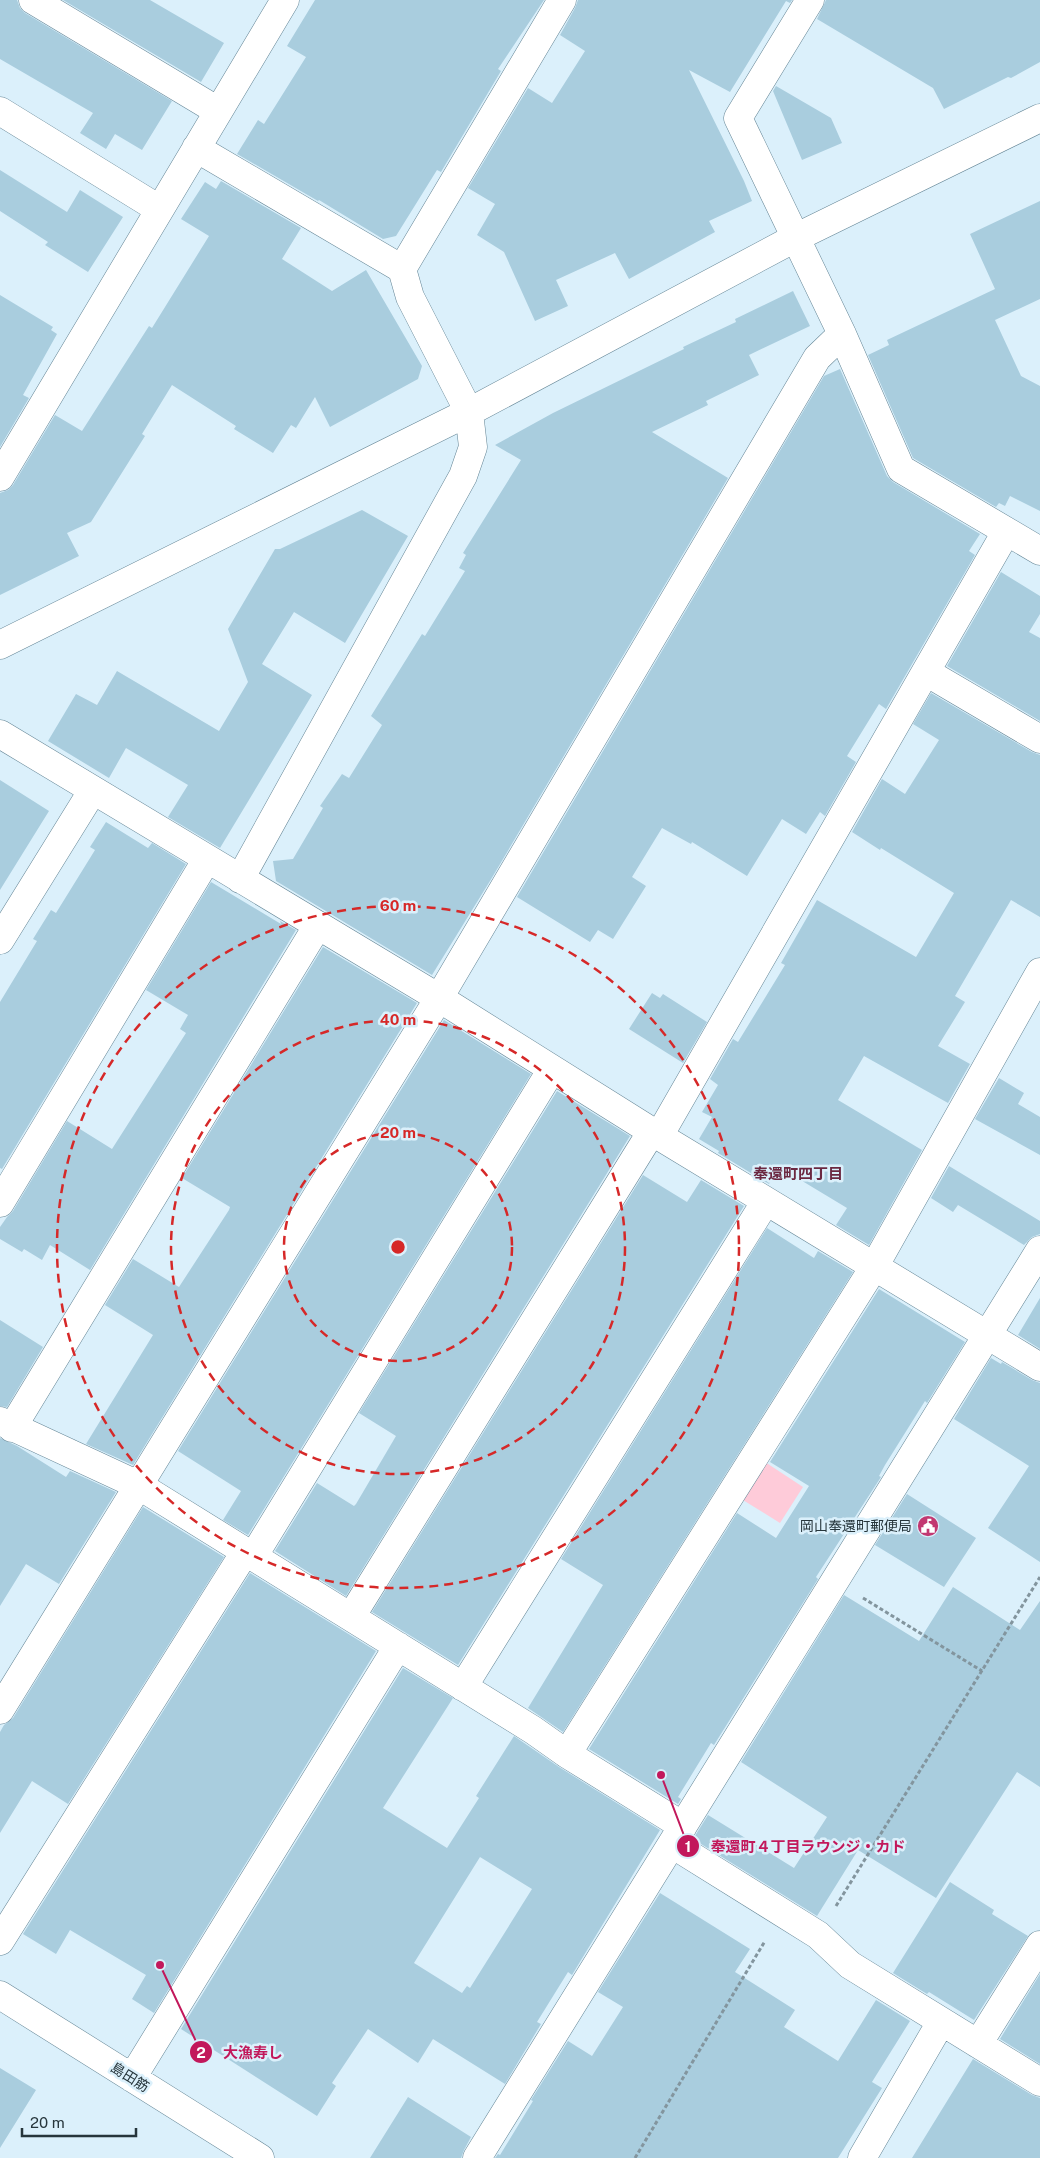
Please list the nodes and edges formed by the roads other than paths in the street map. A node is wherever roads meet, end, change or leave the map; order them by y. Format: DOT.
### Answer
graph roads {
  1 [pos="33,0"];
  2 [pos="285,0"];
  3 [pos="562,0"];
  4 [pos="810,0"];
  5 [pos="0,111"];
  6 [pos="218,111"];
  7 [pos="1040,118"];
  8 [pos="196,148"];
  9 [pos="159,209"];
  10 [pos="797,237"];
  11 [pos="402,269"];
  12 [pos="842,334"];
  13 [pos="469,412"];
  14 [pos="0,477"];
  15 [pos="1006,532"];
  16 [pos="1040,551"];
  17 [pos="0,645"];
  18 [pos="926,672"];
  19 [pos="0,734"];
  20 [pos="1040,739"];
  21 [pos="93,790"];
  22 [pos="207,859"];
  23 [pos="240,879"];
  24 [pos="318,925"];
  25 [pos="0,940"];
  26 [pos="1040,972"];
  27 [pos="439,998"];
  28 [pos="552,1069"];
  29 [pos="656,1133"];
  30 [pos="766,1201"];
  31 [pos="0,1203"];
  32 [pos="1040,1250"];
  33 [pos="874,1267"];
  34 [pos="988,1336"];
  35 [pos="1040,1367"];
  36 [pos="6,1424"];
  37 [pos="138,1485"];
  38 [pos="249,1554"];
  39 [pos="351,1617"];
  40 [pos="398,1646"];
  41 [pos="463,1687"];
  42 [pos="0,1710"];
  43 [pos="567,1754"];
  44 [pos="677,1835"];
  45 [pos="0,1941"];
  46 [pos="1040,1945"];
  47 [pos="0,1995"];
  48 [pos="941,2022"];
  49 [pos="978,2044"];
  50 [pos="132,2078"];
  51 [pos="1040,2082"];
  52 [pos="260,2158"];
  53 [pos="477,2158"];
  54 [pos="862,2158"];
  1 -- 6 [label="street"];
  2 -- 6 [label="street"];
  3 -- 11 [label="street"];
  4 -- 10 [label="street"];
  5 -- 9 [label="street"];
  6 -- 8 [label="street"];
  7 -- 10 [label="street"];
  8 -- 9 [label="street"];
  8 -- 11 [label="street"];
  9 -- 14 [label="street"];
  10 -- 12 [label="street"];
  10 -- 13 [label="street"];
  11 -- 13 [label="street"];
  12 -- 15 [label="street"];
  12 -- 27 [label="street"];
  13 -- 17 [label="street"];
  13 -- 23 [label="street"];
  15 -- 16 [label="street"];
  15 -- 18 [label="street"];
  18 -- 20 [label="street"];
  18 -- 29 [label="street"];
  19 -- 21 [label="street"];
  21 -- 22 [label="street"];
  21 -- 25 [label="street"];
  22 -- 23 [label="street"];
  22 -- 31 [label="street"];
  23 -- 24 [label="street"];
  24 -- 27 [label="street"];
  24 -- 36 [label="street"];
  26 -- 33 [label="street"];
  27 -- 28 [label="street"];
  27 -- 37 [label="street"];
  28 -- 29 [label="street"];
  28 -- 38 [label="street"];
  29 -- 30 [label="street"];
  29 -- 39 [label="street"];
  30 -- 33 [label="street"];
  30 -- 41 [label="street"];
  32 -- 34 [label="street"];
  33 -- 34 [label="street"];
  33 -- 43 [label="street"];
  34 -- 35 [label="street"];
  34 -- 44 [label="street"];
  36 -- 37 [label="street"];
  37 -- 38 [label="street"];
  37 -- 42 [label="street"];
  38 -- 39 [label="street"];
  38 -- 45 [label="street"];
  39 -- 40 [label="street"];
  40 -- 41 [label="street"];
  40 -- 50 [label="street"];
  41 -- 43 [label="street"];
  43 -- 44 [label="street"];
  44 -- 48 [label="street"];
  44 -- 53 [label="street"];
  46 -- 49 [label="street"];
  47 -- 50 [label="street, 島田筋"];
  48 -- 49 [label="street"];
  48 -- 54 [label="street"];
  49 -- 51 [label="street"];
  50 -- 52 [label="street, 島田筋"];
}
